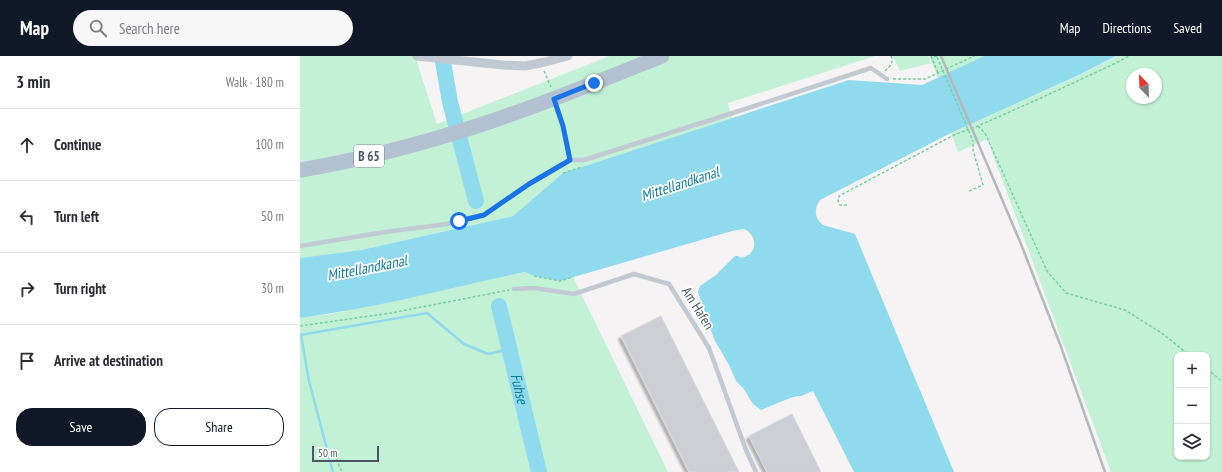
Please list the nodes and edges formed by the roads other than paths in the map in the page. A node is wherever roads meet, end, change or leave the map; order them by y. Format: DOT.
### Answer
graph roads {
  1 [pos="418,56"];
  2 [pos="568,56"];
  3 [pos="662,56"];
  4 [pos="887,79"];
  5 [pos="554,99"];
  6 [pos="570,160"];
  7 [pos="300,170"];
  8 [pos="300,246"];
  9 [pos="514,289"];
  10 [pos="756,472"];
  1 -- 2 [label="street"];
  3 -- 5 [label="main road, B 65"];
  4 -- 6 [label="lane"];
  5 -- 6 [label="lane"];
  5 -- 7 [label="main road, B 65"];
  6 -- 8 [label="lane"];
  9 -- 10 [label="lane, Am Hafen"];
}
